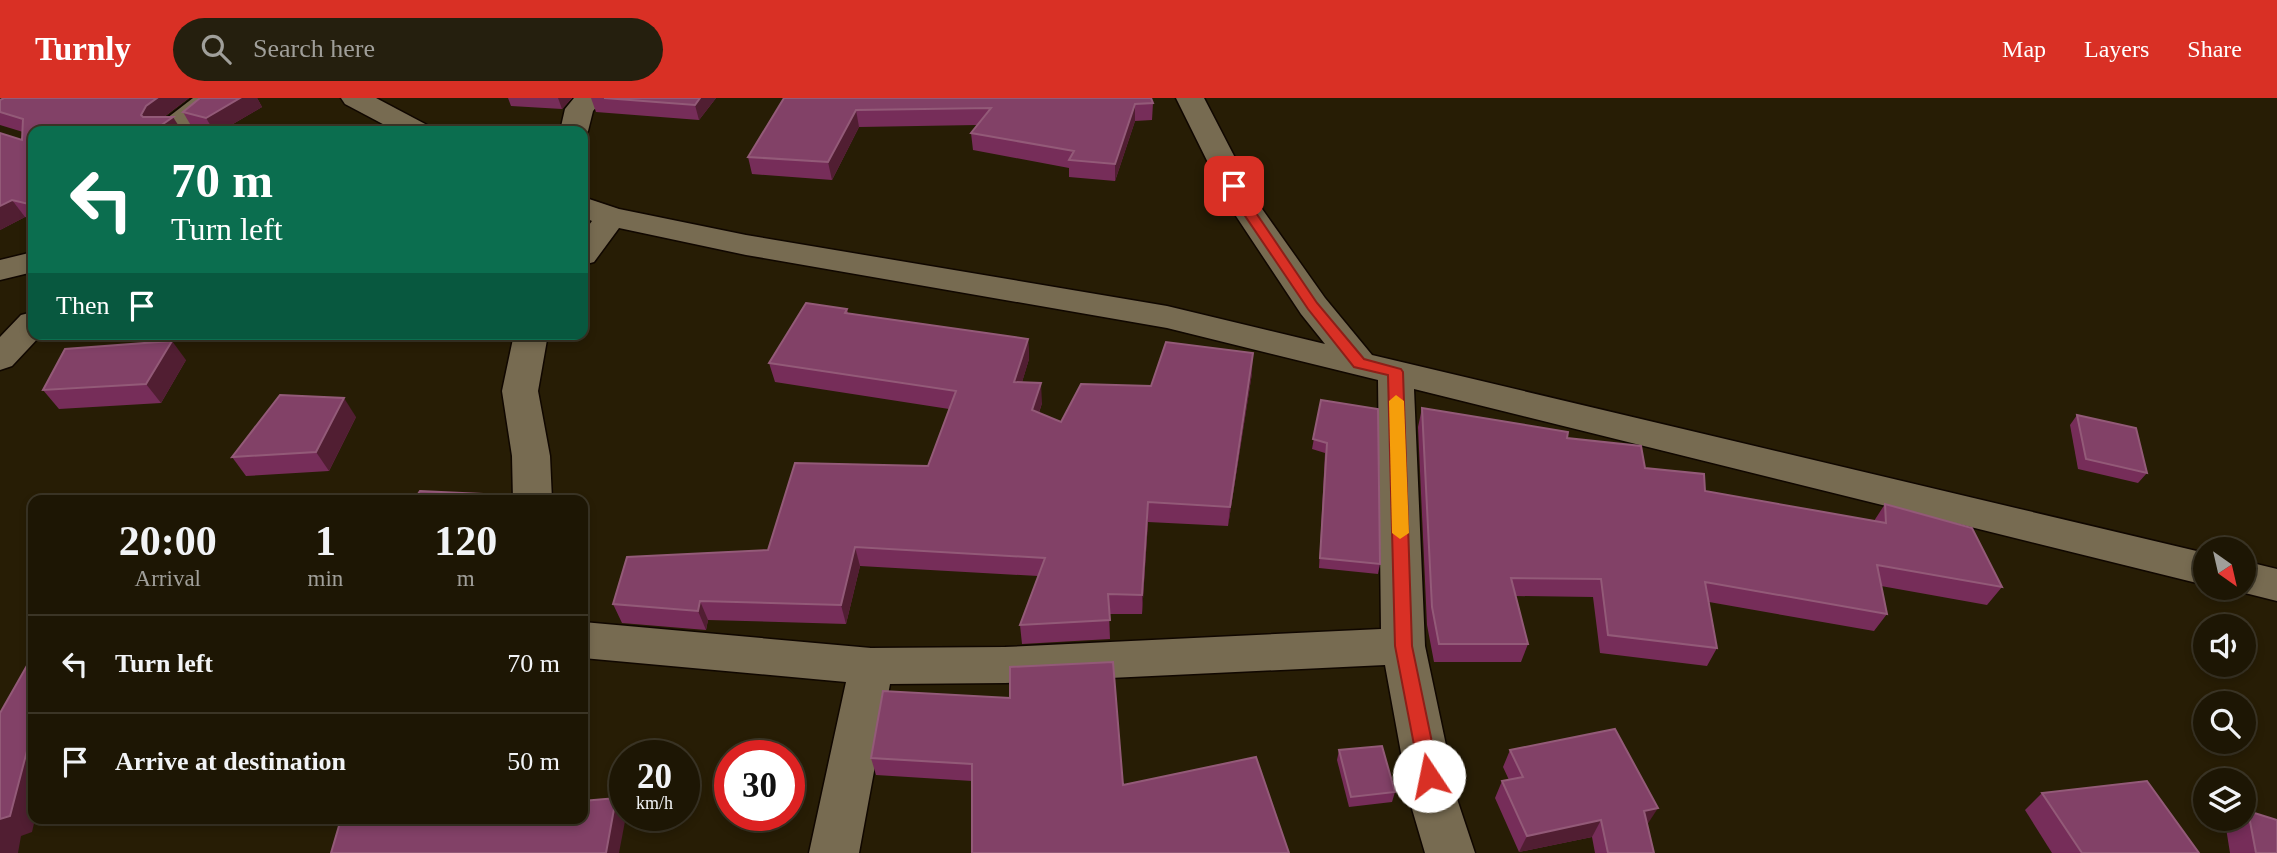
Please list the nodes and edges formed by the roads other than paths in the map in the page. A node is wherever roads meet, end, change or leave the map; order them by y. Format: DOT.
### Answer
graph roads {
  1 [pos="211,98"];
  2 [pos="355,98"];
  3 [pos="590,98"];
  4 [pos="1190,98"];
  5 [pos="174,126"];
  6 [pos="408,126"];
  7 [pos="574,126"];
  8 [pos="597,212"];
  9 [pos="588,240"];
  10 [pos="28,263"];
  11 [pos="0,271"];
  12 [pos="28,328"];
  13 [pos="530,340"];
  14 [pos="0,358"];
  15 [pos="1377,368"];
  16 [pos="533,495"];
  17 [pos="2193,566"];
  18 [pos="2256,581"];
  19 [pos="2277,585"];
  20 [pos="588,640"];
  21 [pos="1404,646"];
  22 [pos="871,666"];
  23 [pos="834,853"];
  24 [pos="1450,853"];
  1 -- 5 [label="street"];
  2 -- 6 [label="street"];
  3 -- 7 [label="street"];
  4 -- 15 [label="street"];
  8 -- 9 [label="street"];
  8 -- 15 [label="street"];
  10 -- 11 [label="street"];
  12 -- 14 [label="street"];
  13 -- 16 [label="street"];
  15 -- 17 [label="street"];
  15 -- 21 [label="street"];
  18 -- 19 [label="street"];
  20 -- 22 [label="street"];
  21 -- 22 [label="street"];
  21 -- 24 [label="street"];
  22 -- 23 [label="street"];
}
